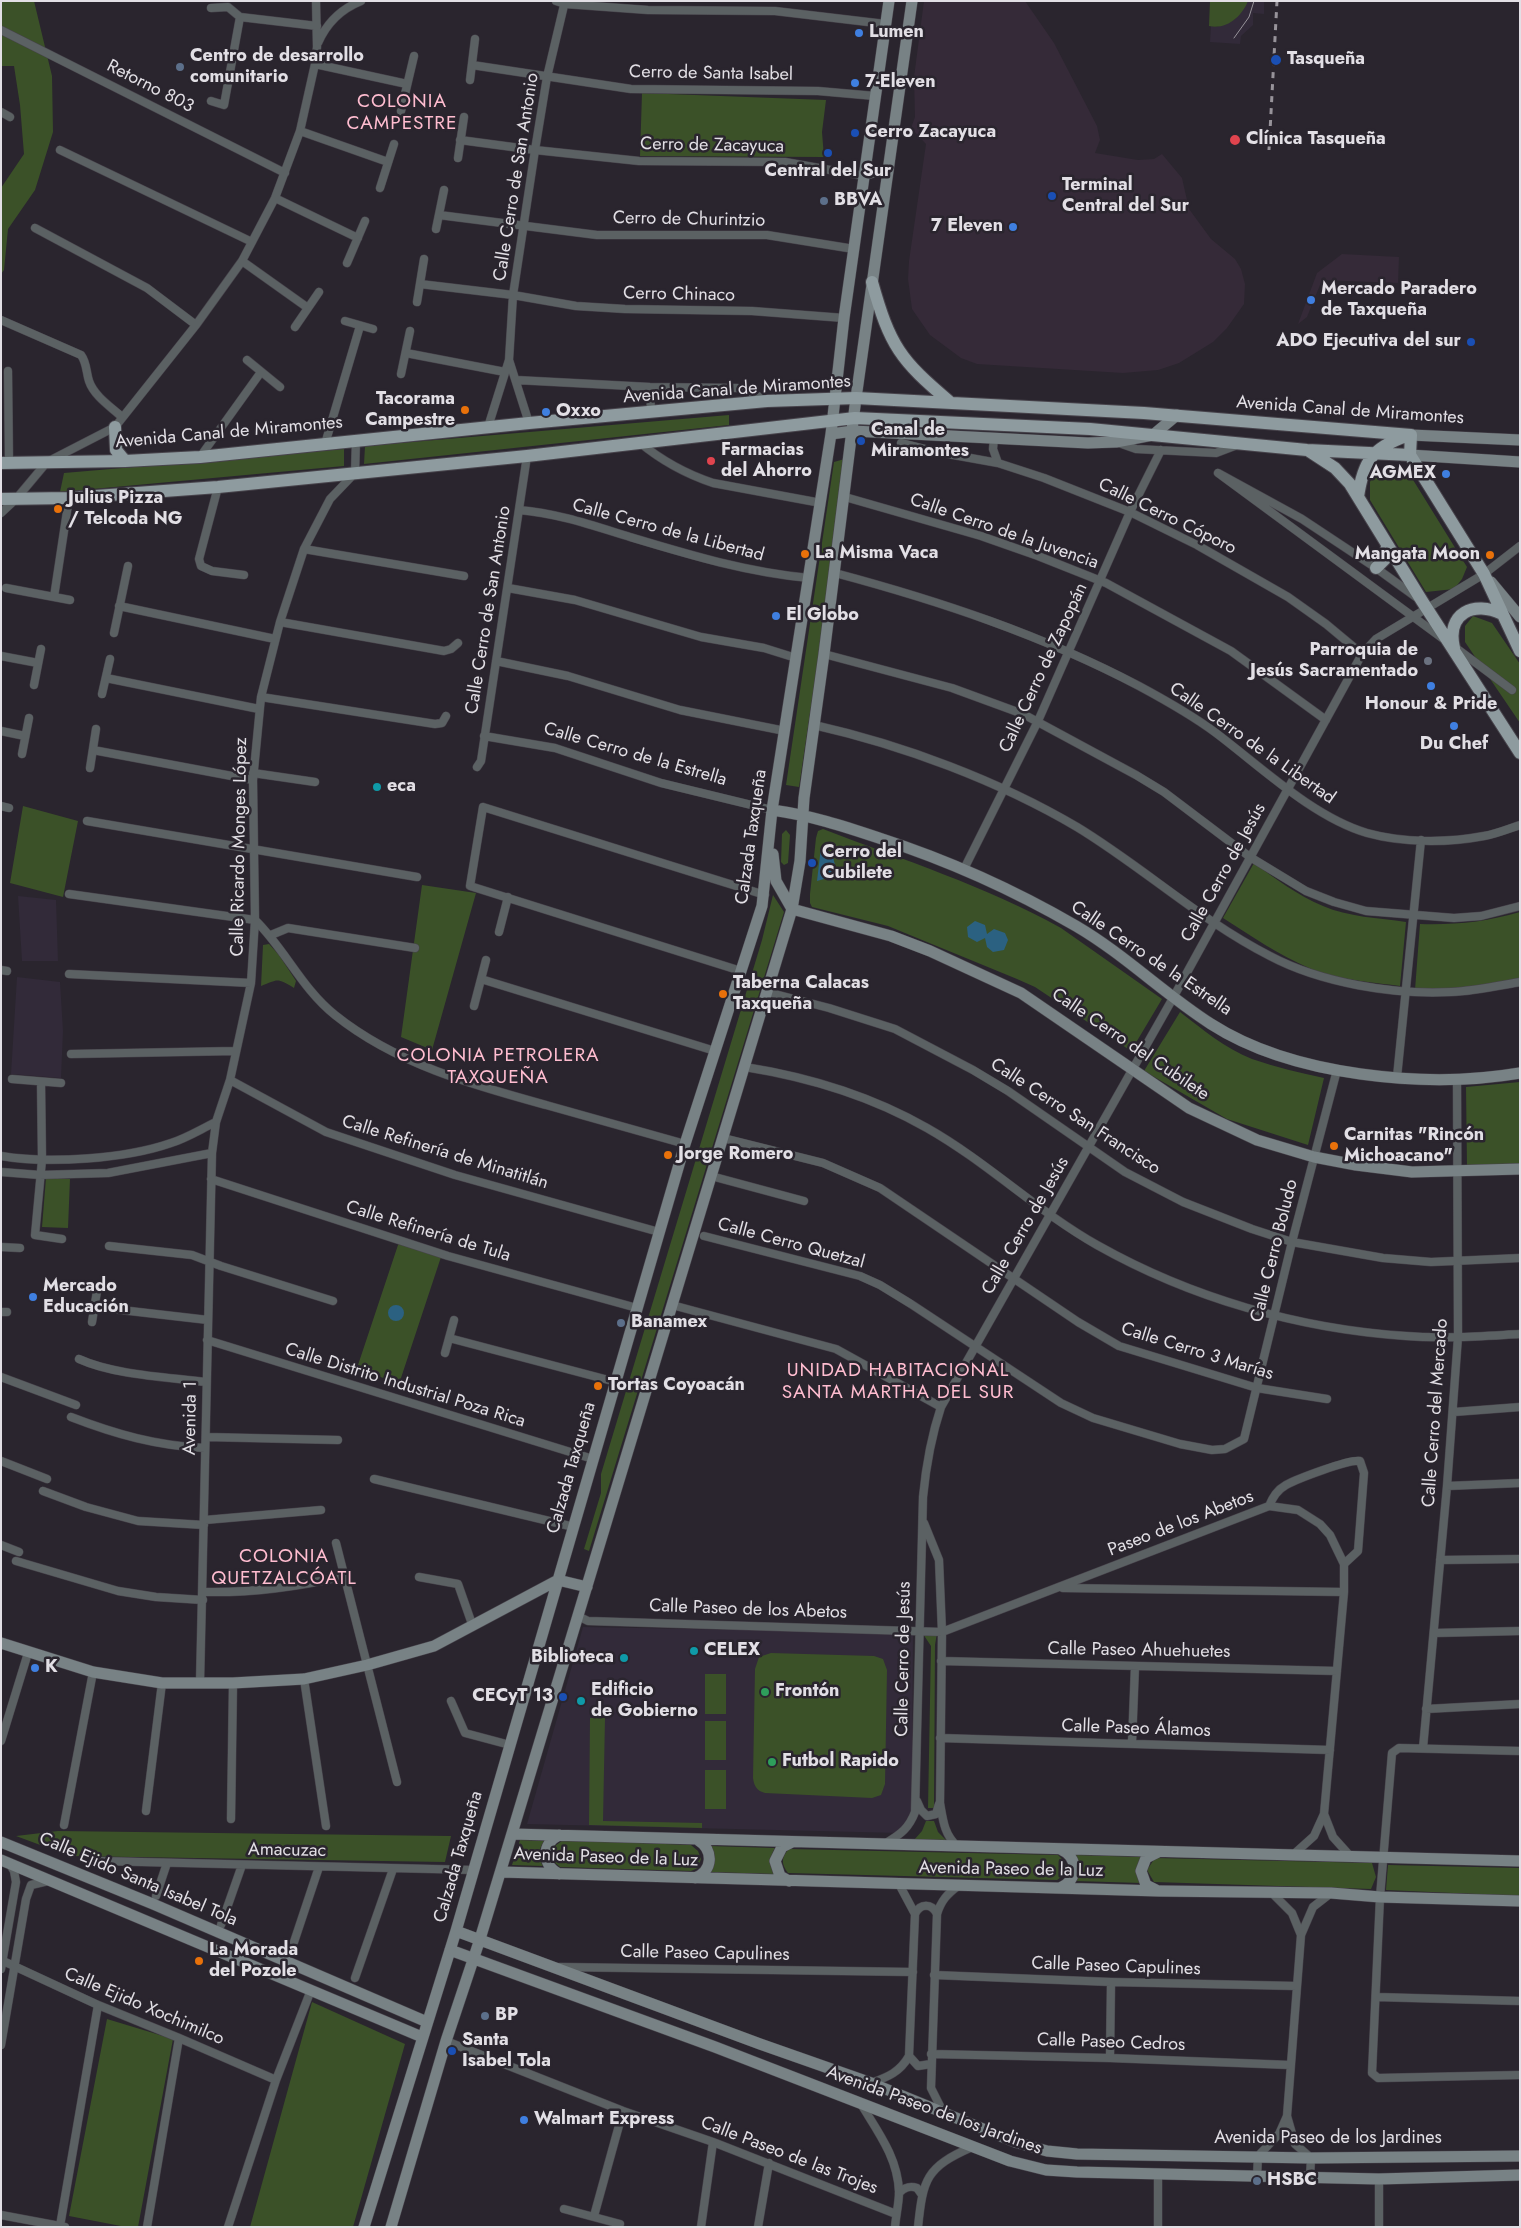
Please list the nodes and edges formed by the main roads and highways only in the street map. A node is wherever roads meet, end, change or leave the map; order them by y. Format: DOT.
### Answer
graph roads {
  1 [pos="872,282"];
  2 [pos="950,402"];
  3 [pos="119,422"];
  4 [pos="1411,435"];
  5 [pos="1307,450"];
  6 [pos="1374,454"];
  7 [pos="1410,455"];
  8 [pos="125,461"];
  9 [pos="5,463"];
  10 [pos="1358,497"];
  11 [pos="1,499"];
  12 [pos="1387,546"];
  13 [pos="1376,568"];
  14 [pos="1502,614"];
  15 [pos="1520,651"];
  16 [pos="1456,654"];
  17 [pos="1520,753"];
  1 -- 2 [label="main road"];
  2 -- 4 [label="main road, Avenida Canal de Miramontes"];
  2 -- 8 [label="main road, Avenida Canal de Miramontes"];
  3 -- 8 [label="main road"];
  4 -- 6 [label="main road"];
  4 -- 7 [label="main road"];
  5 -- 6 [label="main road, Avenida Canal de Miramontes"];
  5 -- 10 [label="main road"];
  5 -- 11 [label="main road, Avenida Canal de Miramontes"];
  6 -- 7 [label="main road, Avenida Canal de Miramontes"];
  6 -- 10 [label="main road"];
  7 -- 14 [label="main road"];
  8 -- 9 [label="main road, Avenida Canal de Miramontes"];
  10 -- 12 [label="main road"];
  12 -- 13 [label="main road"];
  12 -- 16 [label="main road"];
  14 -- 15 [label="main road"];
  14 -- 16 [label="main road"];
  16 -- 17 [label="main road"];
}
